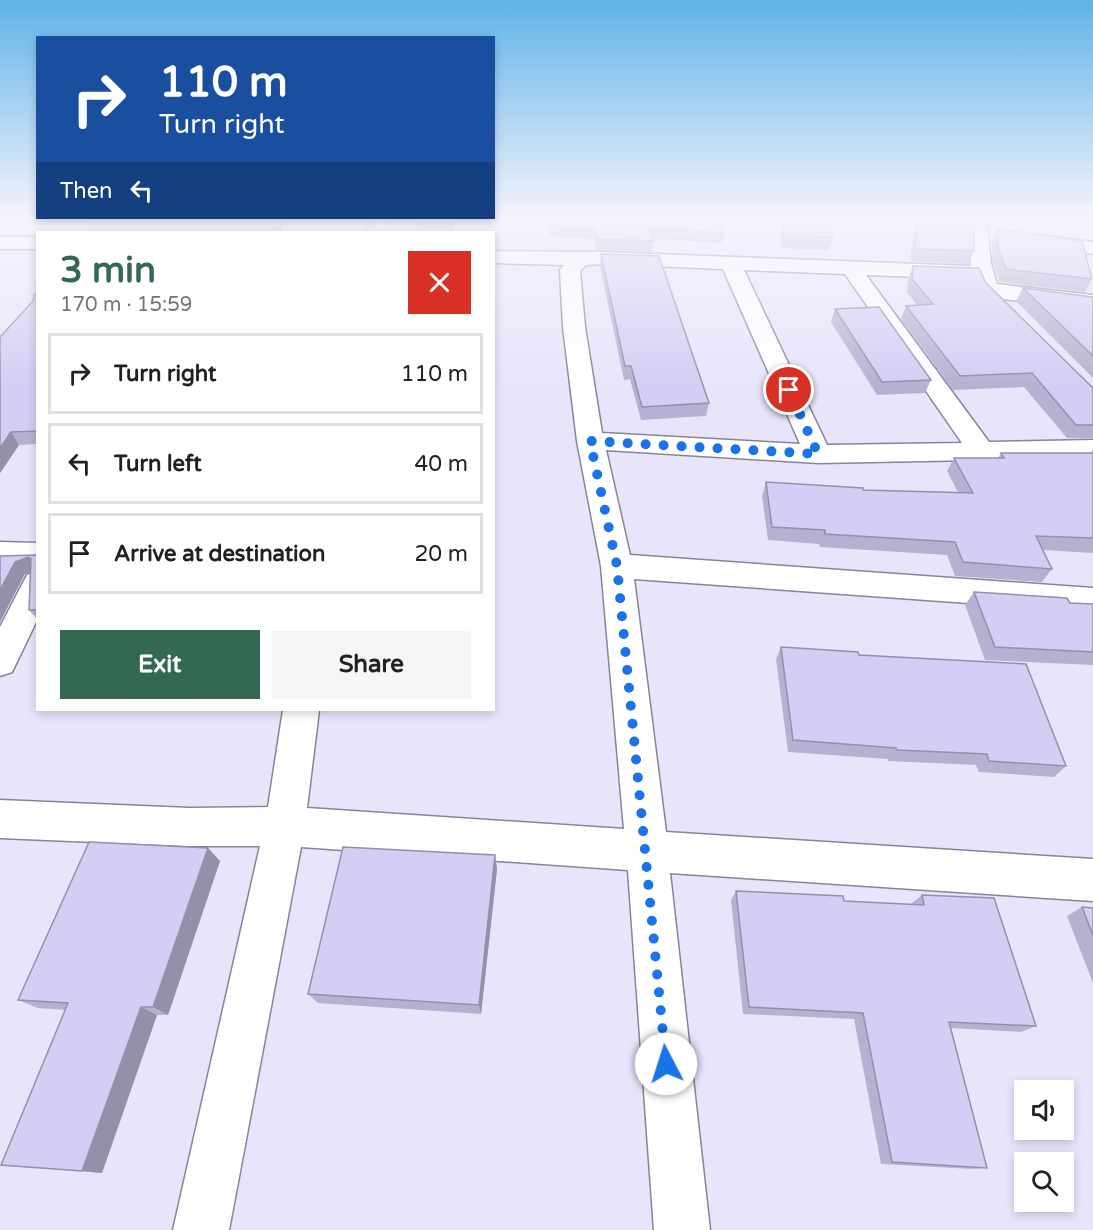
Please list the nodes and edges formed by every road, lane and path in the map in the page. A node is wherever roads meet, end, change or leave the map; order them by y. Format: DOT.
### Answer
graph roads {
  1 [pos="570,272"];
  2 [pos="735,272"];
  3 [pos="854,272"];
  4 [pos="897,272"];
  5 [pos="983,272"];
  6 [pos="986,281"];
  7 [pos="1093,302"];
  8 [pos="1013,314"];
  9 [pos="590,441"];
  10 [pos="1093,449"];
  11 [pos="983,453"];
  12 [pos="818,454"];
  13 [pos="0,553"];
  14 [pos="36,554"];
  15 [pos="617,566"];
  16 [pos="36,587"];
  17 [pos="1093,600"];
  18 [pos="0,662"];
  19 [pos="301,711"];
  20 [pos="0,819"];
  21 [pos="285,826"];
  22 [pos="647,850"];
  23 [pos="1093,880"];
  24 [pos="201,1230"];
  25 [pos="682,1230"];
  1 -- 9 [label="street"];
  2 -- 12 [label="street"];
  3 -- 11 [label="street"];
  4 -- 6 [label="street"];
  5 -- 6 [label="street"];
  6 -- 7 [label="street"];
  6 -- 8 [label="street"];
  9 -- 12 [label="street"];
  9 -- 15 [label="street"];
  10 -- 11 [label="street"];
  11 -- 12 [label="street"];
  13 -- 14 [label="street"];
  15 -- 17 [label="street"];
  15 -- 22 [label="street"];
  16 -- 18 [label="street"];
  19 -- 21 [label="street"];
  20 -- 21 [label="street"];
  21 -- 22 [label="street"];
  21 -- 24 [label="street"];
  22 -- 23 [label="street"];
  22 -- 25 [label="street"];
}
